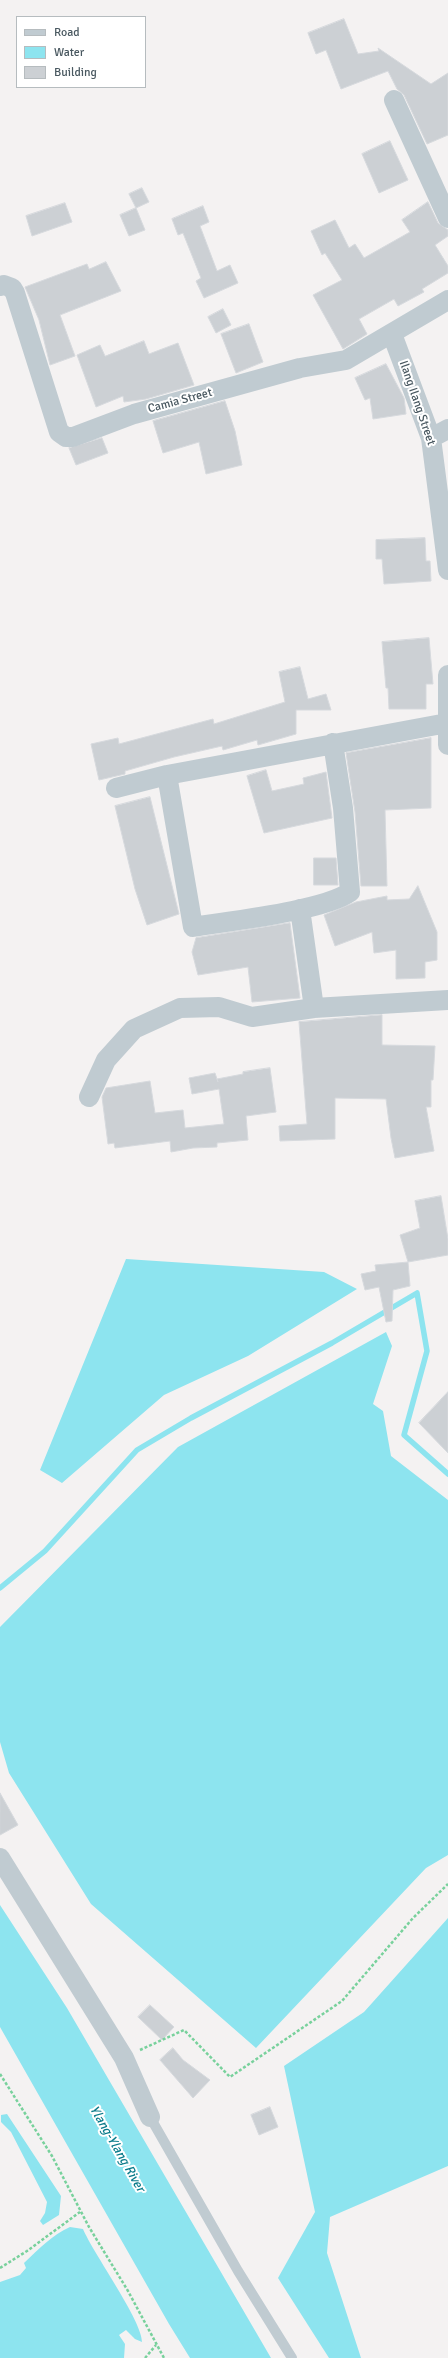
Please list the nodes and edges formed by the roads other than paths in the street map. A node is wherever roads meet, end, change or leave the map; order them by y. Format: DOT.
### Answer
graph roads {
  1 [pos="394,100"];
  2 [pos="448,218"];
  3 [pos="2,285"];
  4 [pos="448,300"];
  5 [pos="392,334"];
  6 [pos="448,428"];
  7 [pos="431,438"];
  8 [pos="448,570"];
  9 [pos="448,676"];
  10 [pos="448,724"];
  11 [pos="333,743"];
  12 [pos="448,745"];
  13 [pos="167,775"];
  14 [pos="116,788"];
  15 [pos="300,909"];
  16 [pos="448,1000"];
  17 [pos="314,1008"];
  18 [pos="89,1097"];
  19 [pos="0,1858"];
  20 [pos="150,2117"];
  21 [pos="292,2358"];
  1 -- 2 [label="street"];
  3 -- 5 [label="street, Camia Street"];
  4 -- 5 [label="street, Camia Street"];
  5 -- 7 [label="street, Ilang Ilang Street"];
  6 -- 7 [label="street"];
  7 -- 8 [label="street, Ilang Ilang Street"];
  9 -- 10 [label="street"];
  10 -- 11 [label="street"];
  10 -- 12 [label="street"];
  11 -- 13 [label="street"];
  11 -- 15 [label="street"];
  13 -- 14 [label="street"];
  13 -- 15 [label="street"];
  15 -- 17 [label="street"];
  16 -- 17 [label="street"];
  17 -- 18 [label="street"];
  19 -- 20 [label="street"];
  20 -- 21 [label="lane"];
}
